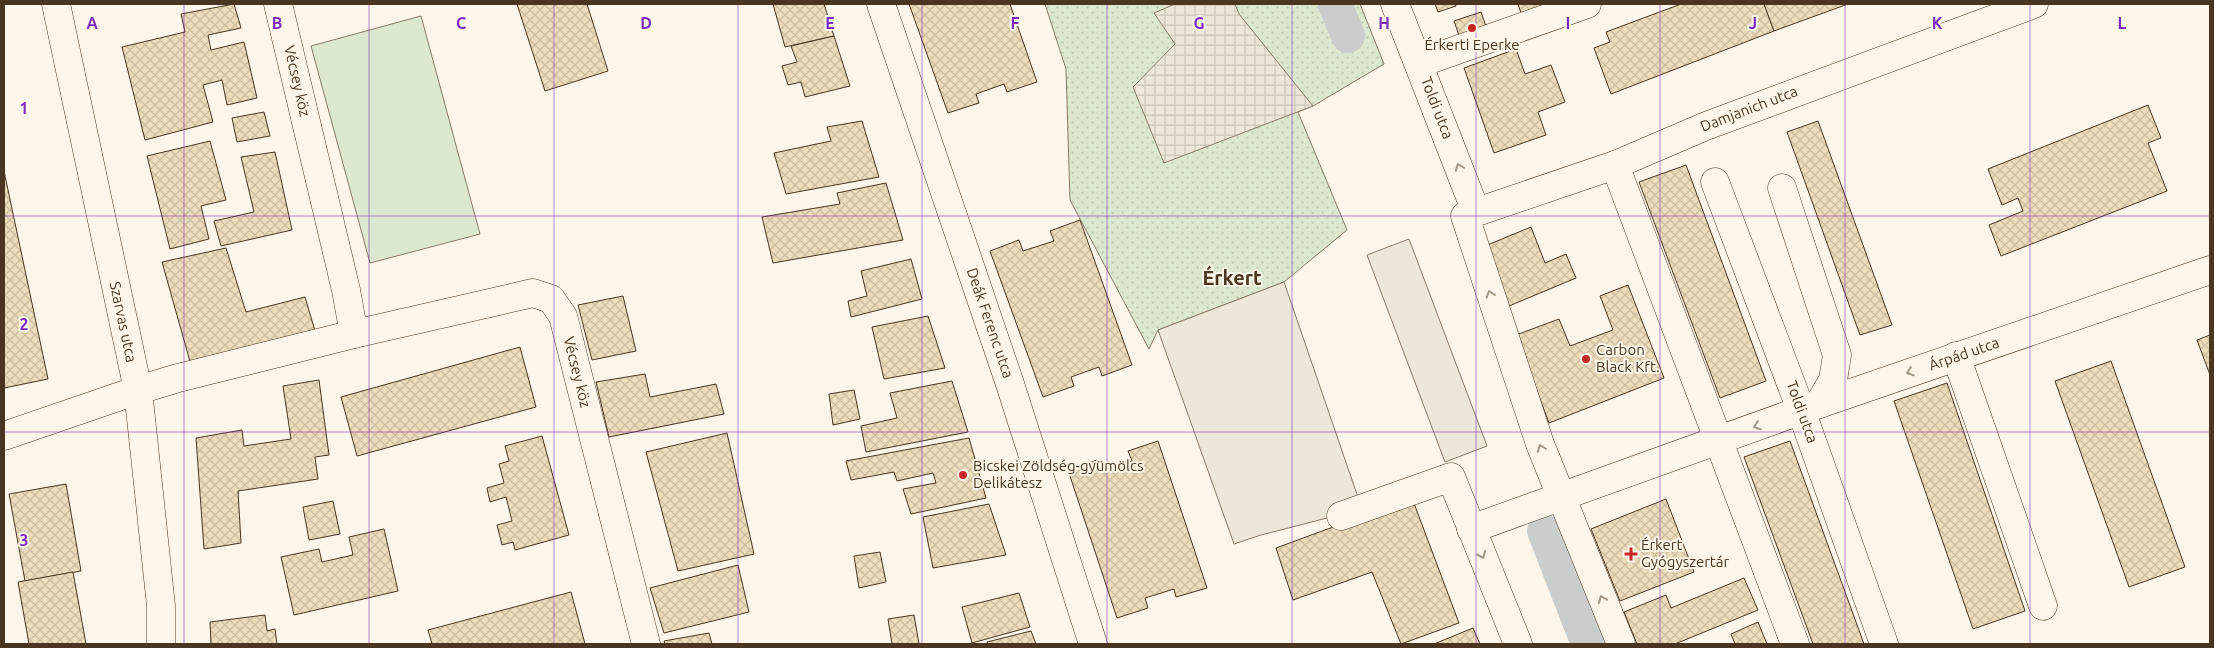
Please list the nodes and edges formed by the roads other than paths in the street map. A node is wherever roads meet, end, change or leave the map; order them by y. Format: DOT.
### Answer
graph roads {
  1 [pos="56,4"];
  2 [pos="278,4"];
  3 [pos="881,4"];
  4 [pos="1395,4"];
  5 [pos="1587,4"];
  6 [pos="2034,4"];
  7 [pos="1420,63"];
  8 [pos="1615,165"];
  9 [pos="1715,182"];
  10 [pos="1782,188"];
  11 [pos="1470,214"];
  12 [pos="2210,270"];
  13 [pos="354,334"];
  14 [pos="1956,356"];
  15 [pos="138,390"];
  16 [pos="1810,407"];
  17 [pos="4,436"];
  18 [pos="1718,440"];
  19 [pos="1560,496"];
  20 [pos="1341,516"];
  21 [pos="1472,529"];
  22 [pos="2043,606"];
  23 [pos="161,644"];
  24 [pos="646,644"];
  25 [pos="1093,644"];
  26 [pos="1518,644"];
  27 [pos="1621,644"];
  28 [pos="1795,644"];
  29 [pos="1884,644"];
  1 -- 15 [label="street, Szarvas utca"];
  2 -- 13 [label="street, Vécsey köz"];
  3 -- 25 [label="street, Deák Ferenc utca"];
  4 -- 7 [label="street, Toldi utca"];
  5 -- 7 [label="street"];
  6 -- 8 [label="street, Damjanich utca"];
  11 -- 7 [label="street, Toldi utca, one-way"];
  8 -- 11 [label="street, Damjanich utca"];
  8 -- 18 [label="street"];
  9 -- 16 [label="street, Toldi utca"];
  10 -- 16 [label="street"];
  19 -- 11 [label="street, Toldi utca, one-way"];
  12 -- 14 [label="street, Árpád utca"];
  13 -- 15 [label="street, Vécsey köz"];
  13 -- 24 [label="street, Vécsey köz"];
  14 -- 16 [label="street, Árpád utca, one-way"];
  14 -- 22 [label="street"];
  15 -- 17 [label="street, Vécsey köz"];
  15 -- 23 [label="street, Szarvas utca"];
  16 -- 18 [label="street, Árpád utca, one-way"];
  16 -- 29 [label="street, Toldi utca"];
  18 -- 19 [label="street"];
  18 -- 28 [label="street"];
  19 -- 21 [label="street"];
  27 -- 19 [label="street, Toldi utca, one-way"];
  20 -- 21 [label="street"];
  21 -- 26 [label="street, one-way"];
}
